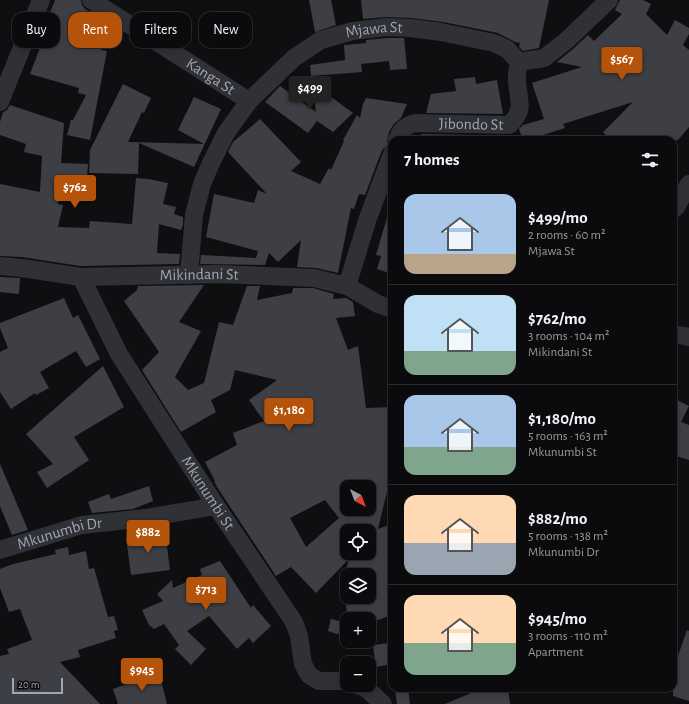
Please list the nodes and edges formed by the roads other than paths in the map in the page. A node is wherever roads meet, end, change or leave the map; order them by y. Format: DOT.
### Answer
graph roads {
  1 [pos="41,0"];
  2 [pos="91,0"];
  3 [pos="609,0"];
  4 [pos="519,62"];
  5 [pos="248,101"];
  6 [pos="0,102"];
  7 [pos="399,136"];
  8 [pos="388,165"];
  9 [pos="689,184"];
  10 [pos="677,206"];
  11 [pos="0,266"];
  12 [pos="189,275"];
  13 [pos="81,277"];
  14 [pos="347,286"];
  15 [pos="388,308"];
  16 [pos="677,335"];
  17 [pos="689,337"];
  18 [pos="216,506"];
  19 [pos="0,550"];
  20 [pos="340,681"];
  21 [pos="370,692"];
  22 [pos="383,704"];
  1 -- 6 [label="street"];
  2 -- 5 [label="street, Kanga St"];
  3 -- 4 [label="street"];
  4 -- 5 [label="street, Mjawa St"];
  4 -- 7 [label="street, Jibondo St"];
  5 -- 12 [label="street, Mjawa St"];
  8 -- 14 [label="street"];
  9 -- 10 [label="street"];
  11 -- 13 [label="street, Mikindani St"];
  12 -- 13 [label="street, Mikindani St"];
  12 -- 14 [label="street, Mikindani St"];
  13 -- 18 [label="street, Mkunumbi St"];
  14 -- 15 [label="street, Mikindani St"];
  16 -- 17 [label="street"];
  18 -- 19 [label="street, Mkunumbi Dr"];
  18 -- 20 [label="street, Mkunumbi St"];
  21 -- 22 [label="street"];
}
